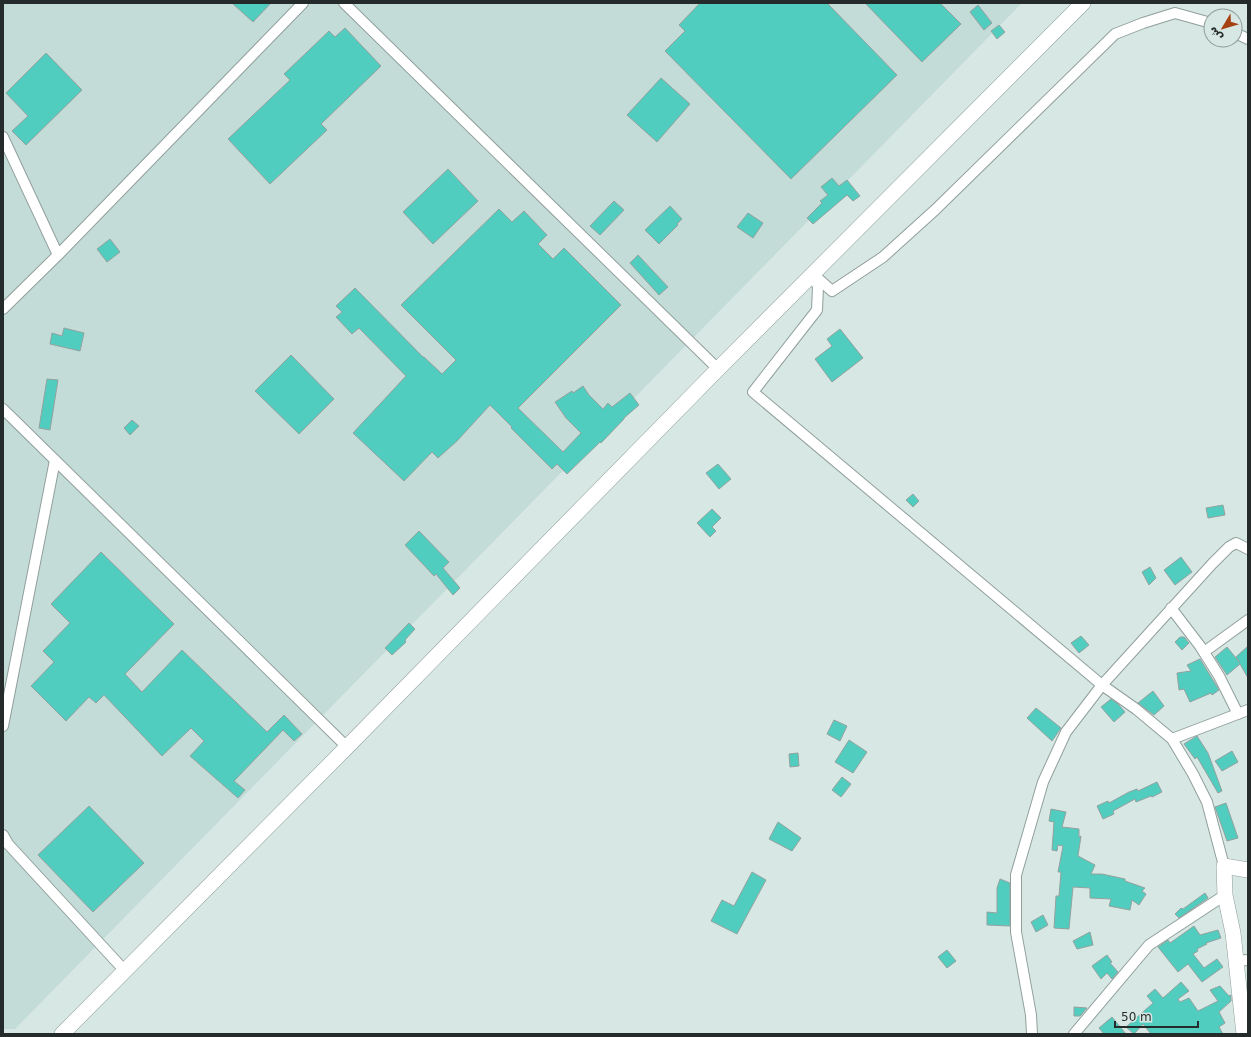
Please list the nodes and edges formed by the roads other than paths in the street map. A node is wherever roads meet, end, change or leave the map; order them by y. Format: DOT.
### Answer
graph roads {
  1 [pos="303,3"];
  2 [pos="344,3"];
  3 [pos="1083,3"];
  4 [pos="1203,21"];
  5 [pos="3,137"];
  6 [pos="58,255"];
  7 [pos="813,274"];
  8 [pos="3,309"];
  9 [pos="718,369"];
  10 [pos="3,409"];
  11 [pos="55,460"];
  12 [pos="1248,549"];
  13 [pos="1171,608"];
  14 [pos="1248,620"];
  15 [pos="1204,652"];
  16 [pos="1102,685"];
  17 [pos="1248,710"];
  18 [pos="1238,714"];
  19 [pos="3,726"];
  20 [pos="1172,739"];
  21 [pos="347,747"];
  22 [pos="3,835"];
  23 [pos="1224,866"];
  24 [pos="1248,870"];
  25 [pos="1225,895"];
  26 [pos="1242,961"];
  27 [pos="125,971"];
  28 [pos="62,1034"];
  29 [pos="1032,1034"];
  30 [pos="1074,1034"];
  31 [pos="1244,1034"];
  1 -- 6 [label="street"];
  2 -- 9 [label="street"];
  3 -- 7 [label="street"];
  4 -- 7 [label="street"];
  5 -- 6 [label="street"];
  6 -- 8 [label="street"];
  7 -- 9 [label="street"];
  7 -- 16 [label="street"];
  9 -- 21 [label="street"];
  10 -- 11 [label="street"];
  11 -- 19 [label="street"];
  11 -- 21 [label="street"];
  12 -- 13 [label="street"];
  13 -- 15 [label="street"];
  13 -- 16 [label="street"];
  14 -- 15 [label="street"];
  15 -- 18 [label="street"];
  16 -- 20 [label="street"];
  16 -- 29 [label="street"];
  17 -- 18 [label="street"];
  18 -- 20 [label="street"];
  20 -- 23 [label="street"];
  21 -- 27 [label="street"];
  22 -- 27 [label="street"];
  23 -- 24 [label="street"];
  23 -- 25 [label="street"];
  25 -- 26 [label="street"];
  25 -- 30 [label="street"];
  26 -- 31 [label="street"];
  27 -- 28 [label="street"];
}
